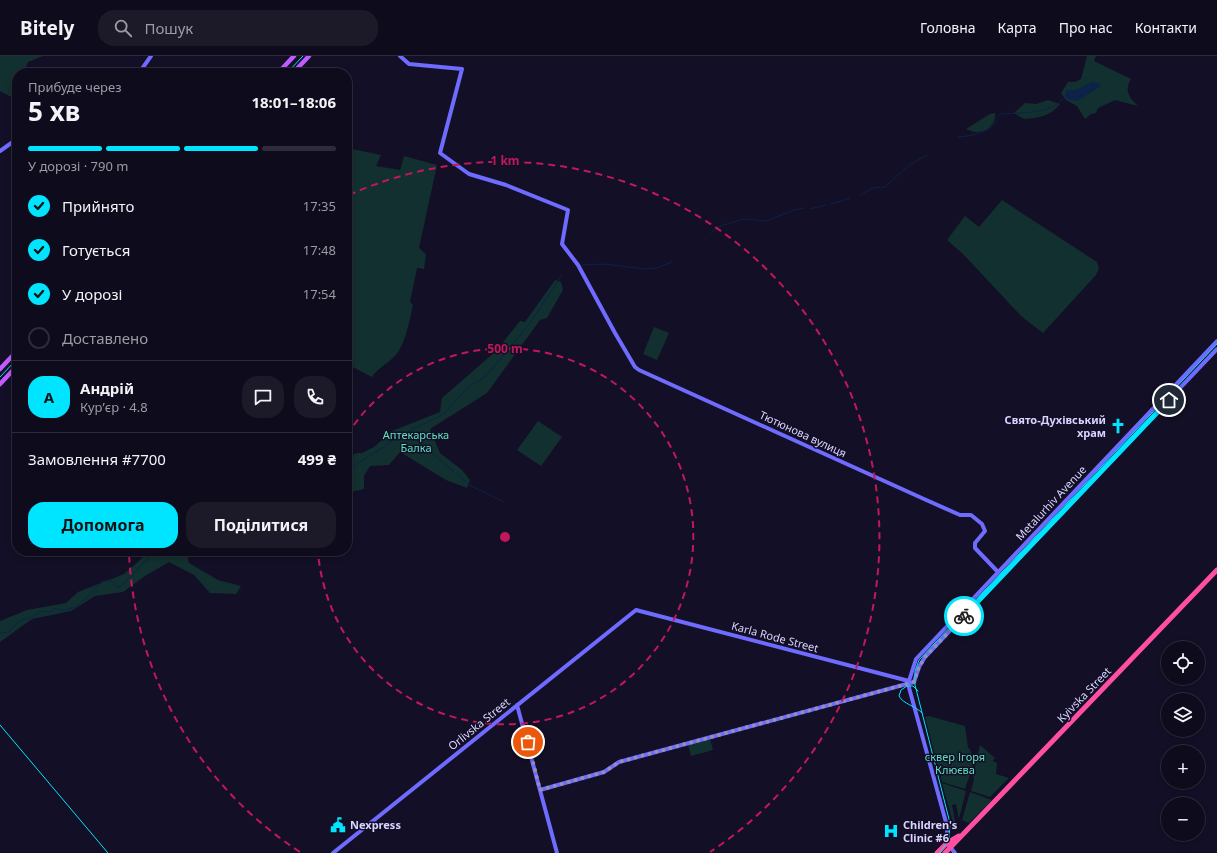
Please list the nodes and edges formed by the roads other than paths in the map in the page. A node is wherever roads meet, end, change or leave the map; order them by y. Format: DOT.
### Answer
graph roads {
  1 [pos="151,56"];
  2 [pos="294,56"];
  3 [pos="309,56"];
  4 [pos="400,56"];
  5 [pos="143,68"];
  6 [pos="283,68"];
  7 [pos="298,68"];
  8 [pos="12,143"];
  9 [pos="0,151"];
  10 [pos="1217,341"];
  11 [pos="1217,349"];
  12 [pos="12,356"];
  13 [pos="0,369"];
  14 [pos="12,371"];
  15 [pos="0,384"];
  16 [pos="1217,570"];
  17 [pos="998,572"];
  18 [pos="636,610"];
  19 [pos="908,682"];
  20 [pos="517,705"];
  21 [pos="540,790"];
  22 [pos="948,846"];
  23 [pos="333,853"];
  24 [pos="557,853"];
  25 [pos="937,853"];
  26 [pos="945,853"];
  27 [pos="955,853"];
  1 -- 5 [label="street"];
  2 -- 6 [label="main road"];
  3 -- 7 [label="main road"];
  4 -- 17 [label="street, Тютюнова вулиця"];
  8 -- 9 [label="street"];
  10 -- 17 [label="street, Metalurhiv Avenue"];
  11 -- 19 [label="street, Metalurhiv Avenue"];
  12 -- 13 [label="main road"];
  14 -- 15 [label="main road"];
  16 -- 22 [label="highway, Kyivska Street"];
  17 -- 19 [label="street, Metalurhiv Avenue"];
  18 -- 19 [label="street, Karla Rode Street"];
  18 -- 20 [label="street, Orlivska Street"];
  19 -- 21 [label="street"];
  19 -- 22 [label="street"];
  20 -- 21 [label="street"];
  20 -- 23 [label="street, Orlivska Street"];
  21 -- 24 [label="street"];
  22 -- 25 [label="highway"];
  22 -- 26 [label="highway"];
  22 -- 27 [label="street"];
}
